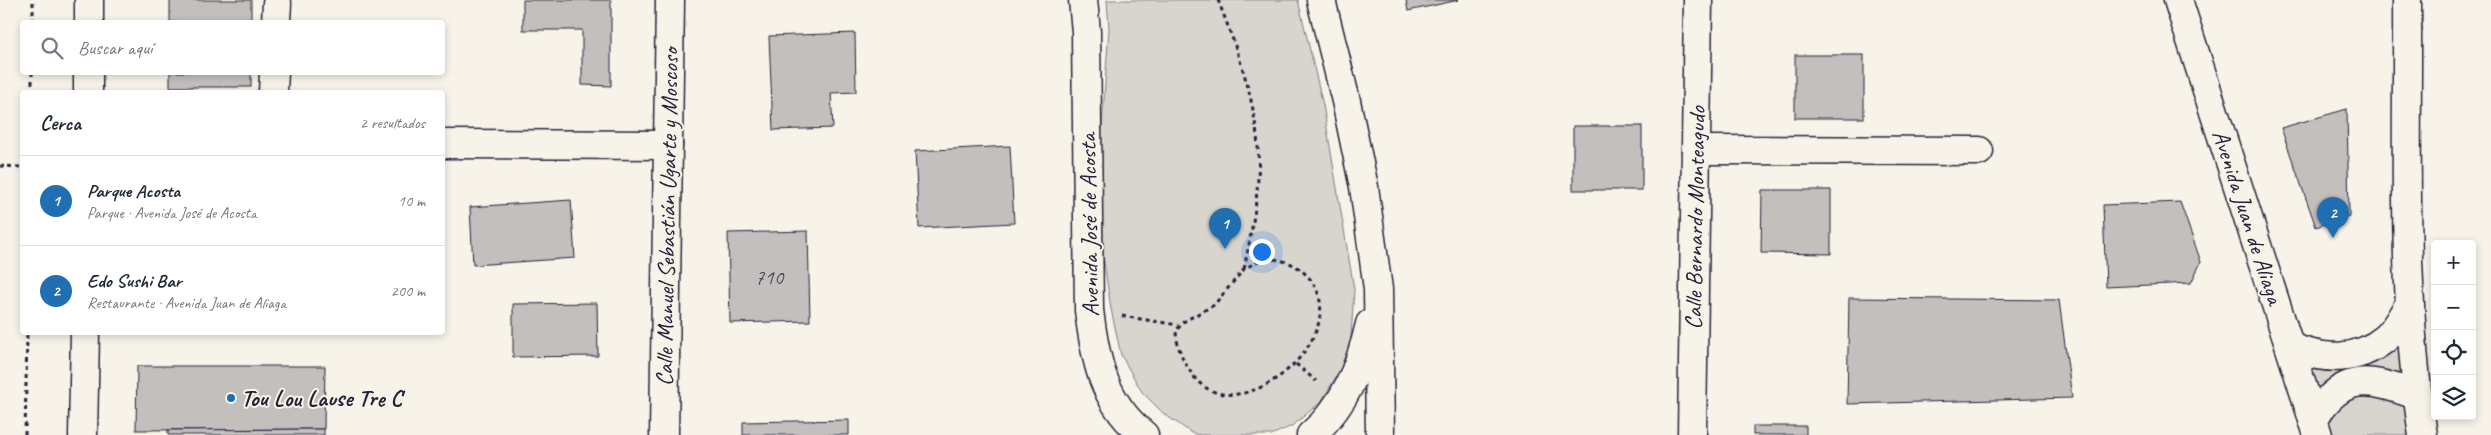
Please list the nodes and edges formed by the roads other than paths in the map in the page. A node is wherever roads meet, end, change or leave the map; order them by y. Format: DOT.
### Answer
graph roads {
  1 [pos="90,0"];
  2 [pos="670,0"];
  3 [pos="1083,0"];
  4 [pos="1320,0"];
  5 [pos="1698,0"];
  6 [pos="2178,0"];
  7 [pos="2408,0"];
  8 [pos="89,20"];
  9 [pos="88,75"];
  10 [pos="274,75"];
  11 [pos="88,90"];
  12 [pos="273,90"];
  13 [pos="445,144"];
  14 [pos="668,144"];
  15 [pos="1696,150"];
  16 [pos="1979,151"];
  17 [pos="1378,289"];
  18 [pos="2408,305"];
  19 [pos="85,335"];
  20 [pos="2290,347"];
  21 [pos="2416,395"];
  22 [pos="2316,428"];
  23 [pos="83,435"];
  24 [pos="664,435"];
  25 [pos="1144,435"];
  26 [pos="1311,435"];
  27 [pos="1380,435"];
  28 [pos="1692,435"];
  29 [pos="2423,435"];
  1 -- 8 [label="street"];
  2 -- 14 [label="street, Calle Manuel Sebastián Ugarte y Moscoso"];
  3 -- 25 [label="street, Avenida José de Acosta"];
  4 -- 17 [label="street"];
  5 -- 15 [label="street, Calle Bernardo Monteagudo"];
  6 -- 20 [label="street, Avenida Juan de Aliaga"];
  7 -- 18 [label="street"];
  9 -- 11 [label="street"];
  10 -- 12 [label="street"];
  13 -- 14 [label="street"];
  14 -- 24 [label="street, Calle Manuel Sebastián Ugarte y Moscoso"];
  15 -- 16 [label="street"];
  15 -- 28 [label="street, Calle Bernardo Monteagudo"];
  17 -- 26 [label="street"];
  17 -- 27 [label="street"];
  18 -- 20 [label="street"];
  18 -- 21 [label="street"];
  19 -- 23 [label="street"];
  20 -- 22 [label="street, Avenida Juan de Aliaga"];
  21 -- 22 [label="street"];
  21 -- 29 [label="street"];
}
